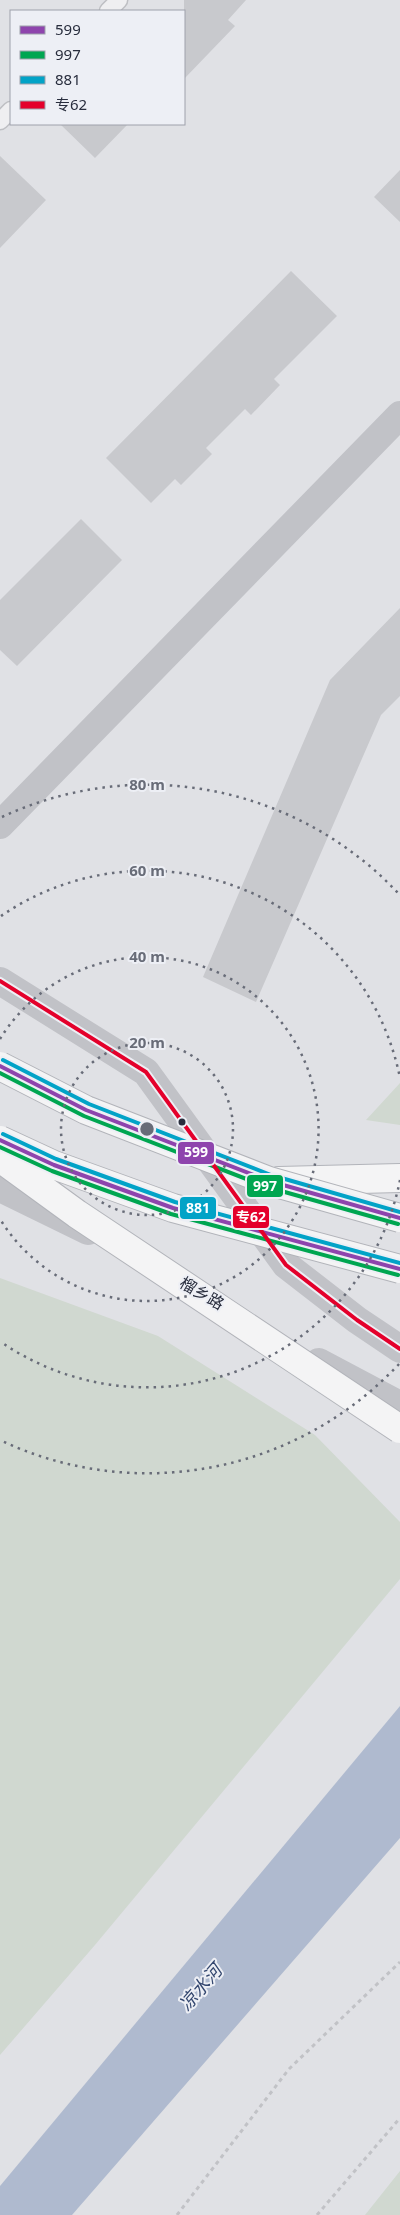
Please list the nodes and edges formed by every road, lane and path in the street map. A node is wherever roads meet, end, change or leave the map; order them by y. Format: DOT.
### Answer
graph roads {
  1 [pos="119,0"];
  2 [pos="109,10"];
  3 [pos="10,111"];
  4 [pos="0,121"];
  5 [pos="400,415"];
  6 [pos="0,825"];
  7 [pos="0,981"];
  8 [pos="0,1066"];
  9 [pos="0,1140"];
  10 [pos="0,1158"];
  11 [pos="400,1178"];
  12 [pos="269,1181"];
  13 [pos="0,1188"];
  14 [pos="400,1218"];
  15 [pos="400,1269"];
  16 [pos="400,1349"];
  17 [pos="400,1405"];
  18 [pos="400,1429"];
  19 [pos="400,1962"];
  20 [pos="400,2118"];
  21 [pos="177,2215"];
  22 [pos="317,2215"];
  1 -- 2 [label="lane"];
  3 -- 4 [label="lane"];
  5 -- 6 [label="street"];
  7 -- 16 [label="street"];
  8 -- 12 [label="highway, bridge"];
  9 -- 15 [label="highway, bridge"];
  10 -- 18 [label="highway, bridge"];
  11 -- 12 [label="highway, bridge"];
  12 -- 14 [label="highway, bridge"];
  13 -- 17 [label="street, 榴乡路"];
  19 -- 21 [label="path"];
  20 -- 22 [label="path"];
}
